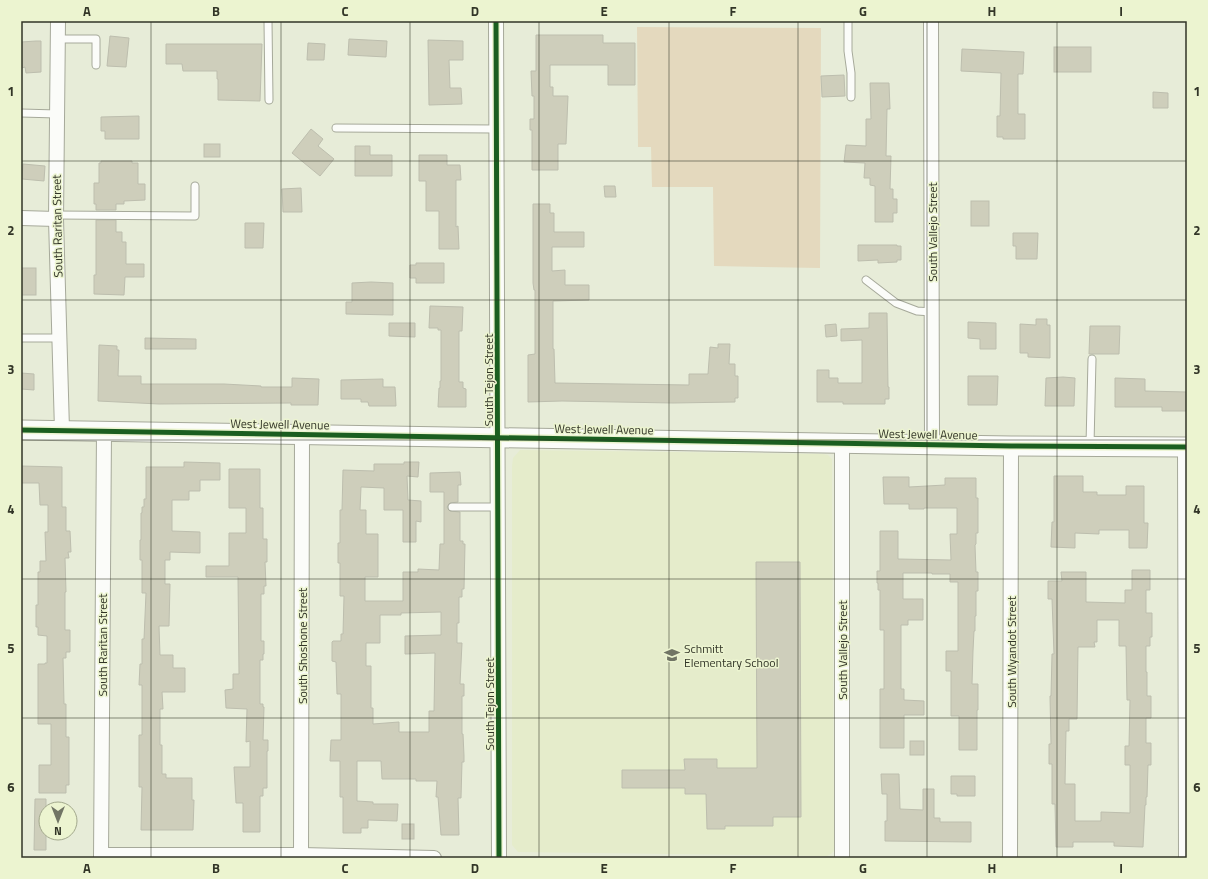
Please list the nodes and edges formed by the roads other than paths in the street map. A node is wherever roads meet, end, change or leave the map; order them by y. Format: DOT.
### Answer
graph roads {
  1 [pos="58,21"];
  2 [pos="268,21"];
  3 [pos="496,21"];
  4 [pos="848,21"];
  5 [pos="931,21"];
  6 [pos="57,39"];
  7 [pos="96,65"];
  8 [pos="851,97"];
  9 [pos="269,100"];
  10 [pos="21,113"];
  11 [pos="57,114"];
  12 [pos="336,128"];
  13 [pos="496,129"];
  14 [pos="195,186"];
  15 [pos="56,217"];
  16 [pos="21,218"];
  17 [pos="866,280"];
  18 [pos="932,312"];
  19 [pos="21,338"];
  20 [pos="60,338"];
  21 [pos="1092,359"];
  22 [pos="21,430"];
  23 [pos="62,430"];
  24 [pos="104,431"];
  25 [pos="302,434"];
  26 [pos="498,438"];
  27 [pos="842,442"];
  28 [pos="932,444"];
  29 [pos="1011,446"];
  30 [pos="1090,446"];
  31 [pos="1186,447"];
  32 [pos="452,507"];
  33 [pos="498,507"];
  34 [pos="101,856"];
  35 [pos="301,856"];
  36 [pos="434,858"];
  37 [pos="499,858"];
  38 [pos="842,858"];
  39 [pos="1010,858"];
  40 [pos="1186,858"];
  1 -- 6 [label="street, South Raritan Street"];
  2 -- 9 [label="lane"];
  3 -- 13 [label="street, South Tejon Street"];
  4 -- 8 [label="lane"];
  5 -- 18 [label="street, South Vallejo Street"];
  6 -- 7 [label="lane"];
  6 -- 11 [label="street, South Raritan Street"];
  10 -- 11 [label="lane"];
  11 -- 15 [label="street, South Raritan Street"];
  12 -- 13 [label="lane"];
  13 -- 26 [label="street, South Tejon Street"];
  14 -- 15 [label="lane"];
  15 -- 16 [label="street"];
  15 -- 20 [label="street, South Raritan Street"];
  17 -- 18 [label="lane"];
  18 -- 28 [label="street, South Vallejo Street"];
  19 -- 20 [label="lane"];
  20 -- 23 [label="street, South Raritan Street"];
  21 -- 30 [label="lane"];
  22 -- 23 [label="street, West Jewell Avenue"];
  23 -- 24 [label="street, West Jewell Avenue"];
  24 -- 25 [label="street, West Jewell Avenue"];
  24 -- 34 [label="street, South Raritan Street"];
  25 -- 26 [label="street, West Jewell Avenue"];
  25 -- 35 [label="street, South Shoshone Street"];
  26 -- 27 [label="street, West Jewell Avenue"];
  26 -- 33 [label="street, South Tejon Street"];
  27 -- 28 [label="street, West Jewell Avenue"];
  27 -- 38 [label="street, South Vallejo Street"];
  28 -- 29 [label="street, West Jewell Avenue"];
  29 -- 30 [label="street, West Jewell Avenue"];
  29 -- 39 [label="street, South Wyandot Street"];
  30 -- 31 [label="street, West Jewell Avenue"];
  31 -- 40 [label="street"];
  32 -- 33 [label="lane"];
  33 -- 37 [label="street, South Tejon Street"];
  34 -- 35 [label="street"];
  35 -- 36 [label="street"];
}
